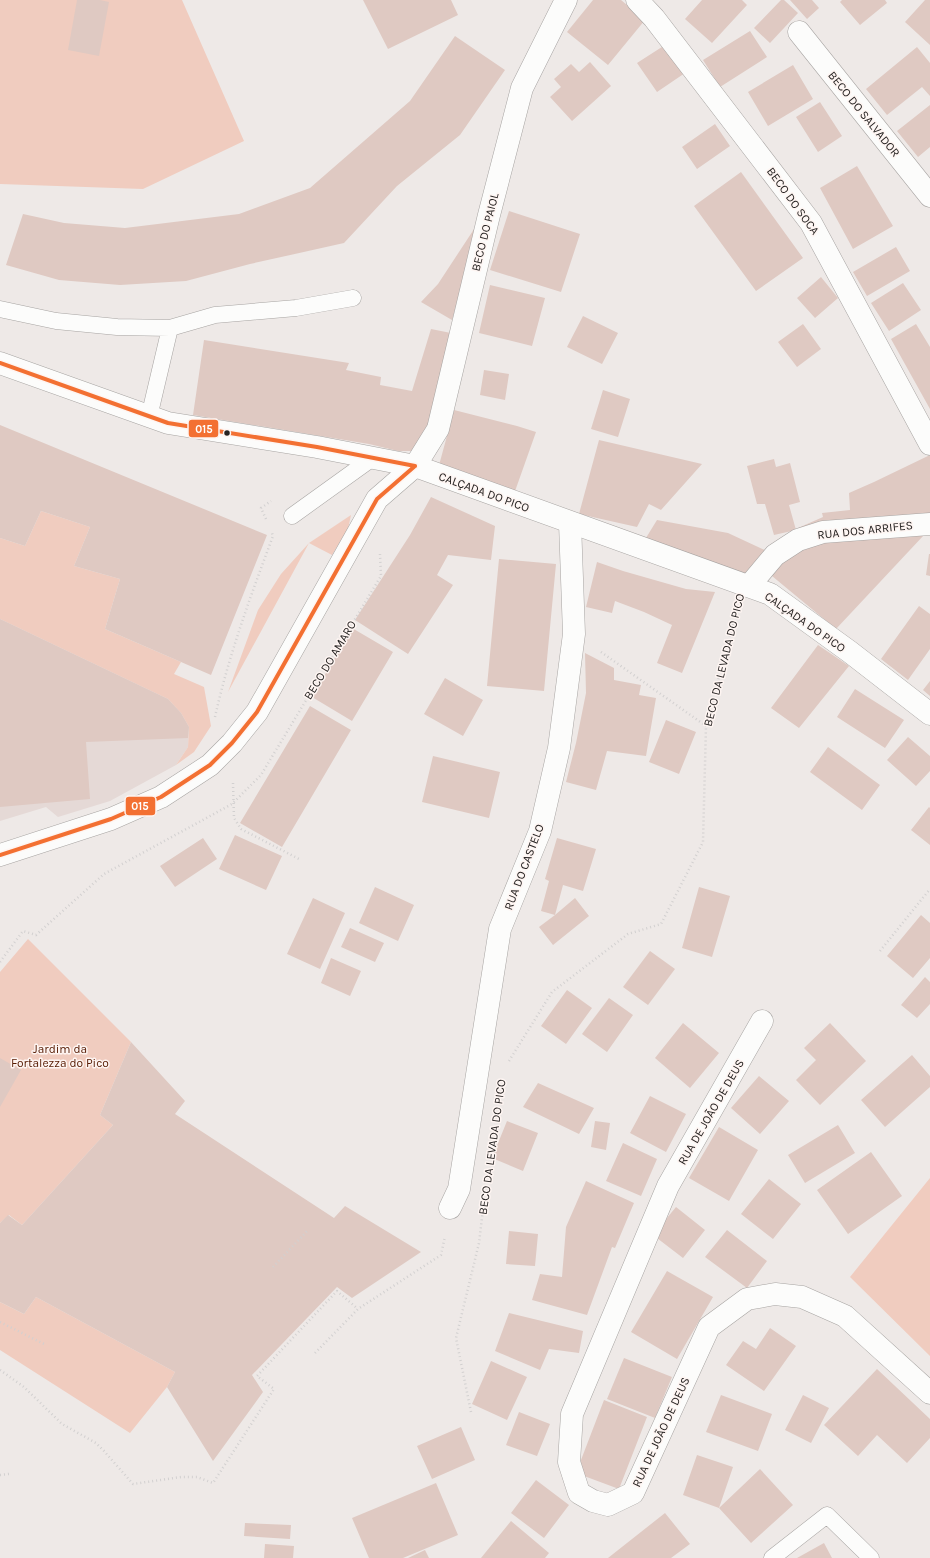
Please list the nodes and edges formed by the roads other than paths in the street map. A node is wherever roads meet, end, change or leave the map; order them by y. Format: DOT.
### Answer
graph roads {
  1 [pos="566,0"];
  2 [pos="637,0"];
  3 [pos="799,32"];
  4 [pos="930,196"];
  5 [pos="352,298"];
  6 [pos="0,309"];
  7 [pos="170,328"];
  8 [pos="0,363"];
  9 [pos="149,418"];
  10 [pos="930,444"];
  11 [pos="374,457"];
  12 [pos="415,466"];
  13 [pos="292,516"];
  14 [pos="570,523"];
  15 [pos="930,524"];
  16 [pos="746,586"];
  17 [pos="930,714"];
  18 [pos="0,855"];
  19 [pos="762,1021"];
  20 [pos="450,1208"];
  21 [pos="930,1394"];
  22 [pos="772,1558"];
  23 [pos="871,1558"];
  1 -- 12 [label="street, BECO DO PAIOL"];
  2 -- 10 [label="street, BECO DO SOCA"];
  3 -- 4 [label="street, BECO DO SALVADOR"];
  5 -- 7 [label="lane"];
  6 -- 7 [label="lane"];
  7 -- 9 [label="lane"];
  8 -- 9 [label="street, CALÇADA DO PICO"];
  9 -- 11 [label="street, CALÇADA DO PICO"];
  11 -- 12 [label="street, CALÇADA DO PICO"];
  11 -- 13 [label="lane"];
  12 -- 14 [label="street, CALÇADA DO PICO"];
  12 -- 18 [label="street, BECO DO PAIOL"];
  14 -- 16 [label="street, CALÇADA DO PICO"];
  14 -- 20 [label="street, RUA DO CASTELO"];
  15 -- 16 [label="street, RUA DOS ARRIFES"];
  16 -- 17 [label="street, CALÇADA DO PICO"];
  19 -- 21 [label="street, RUA DE JOÃO DE DEUS"];
  22 -- 23 [label="lane"];
}
